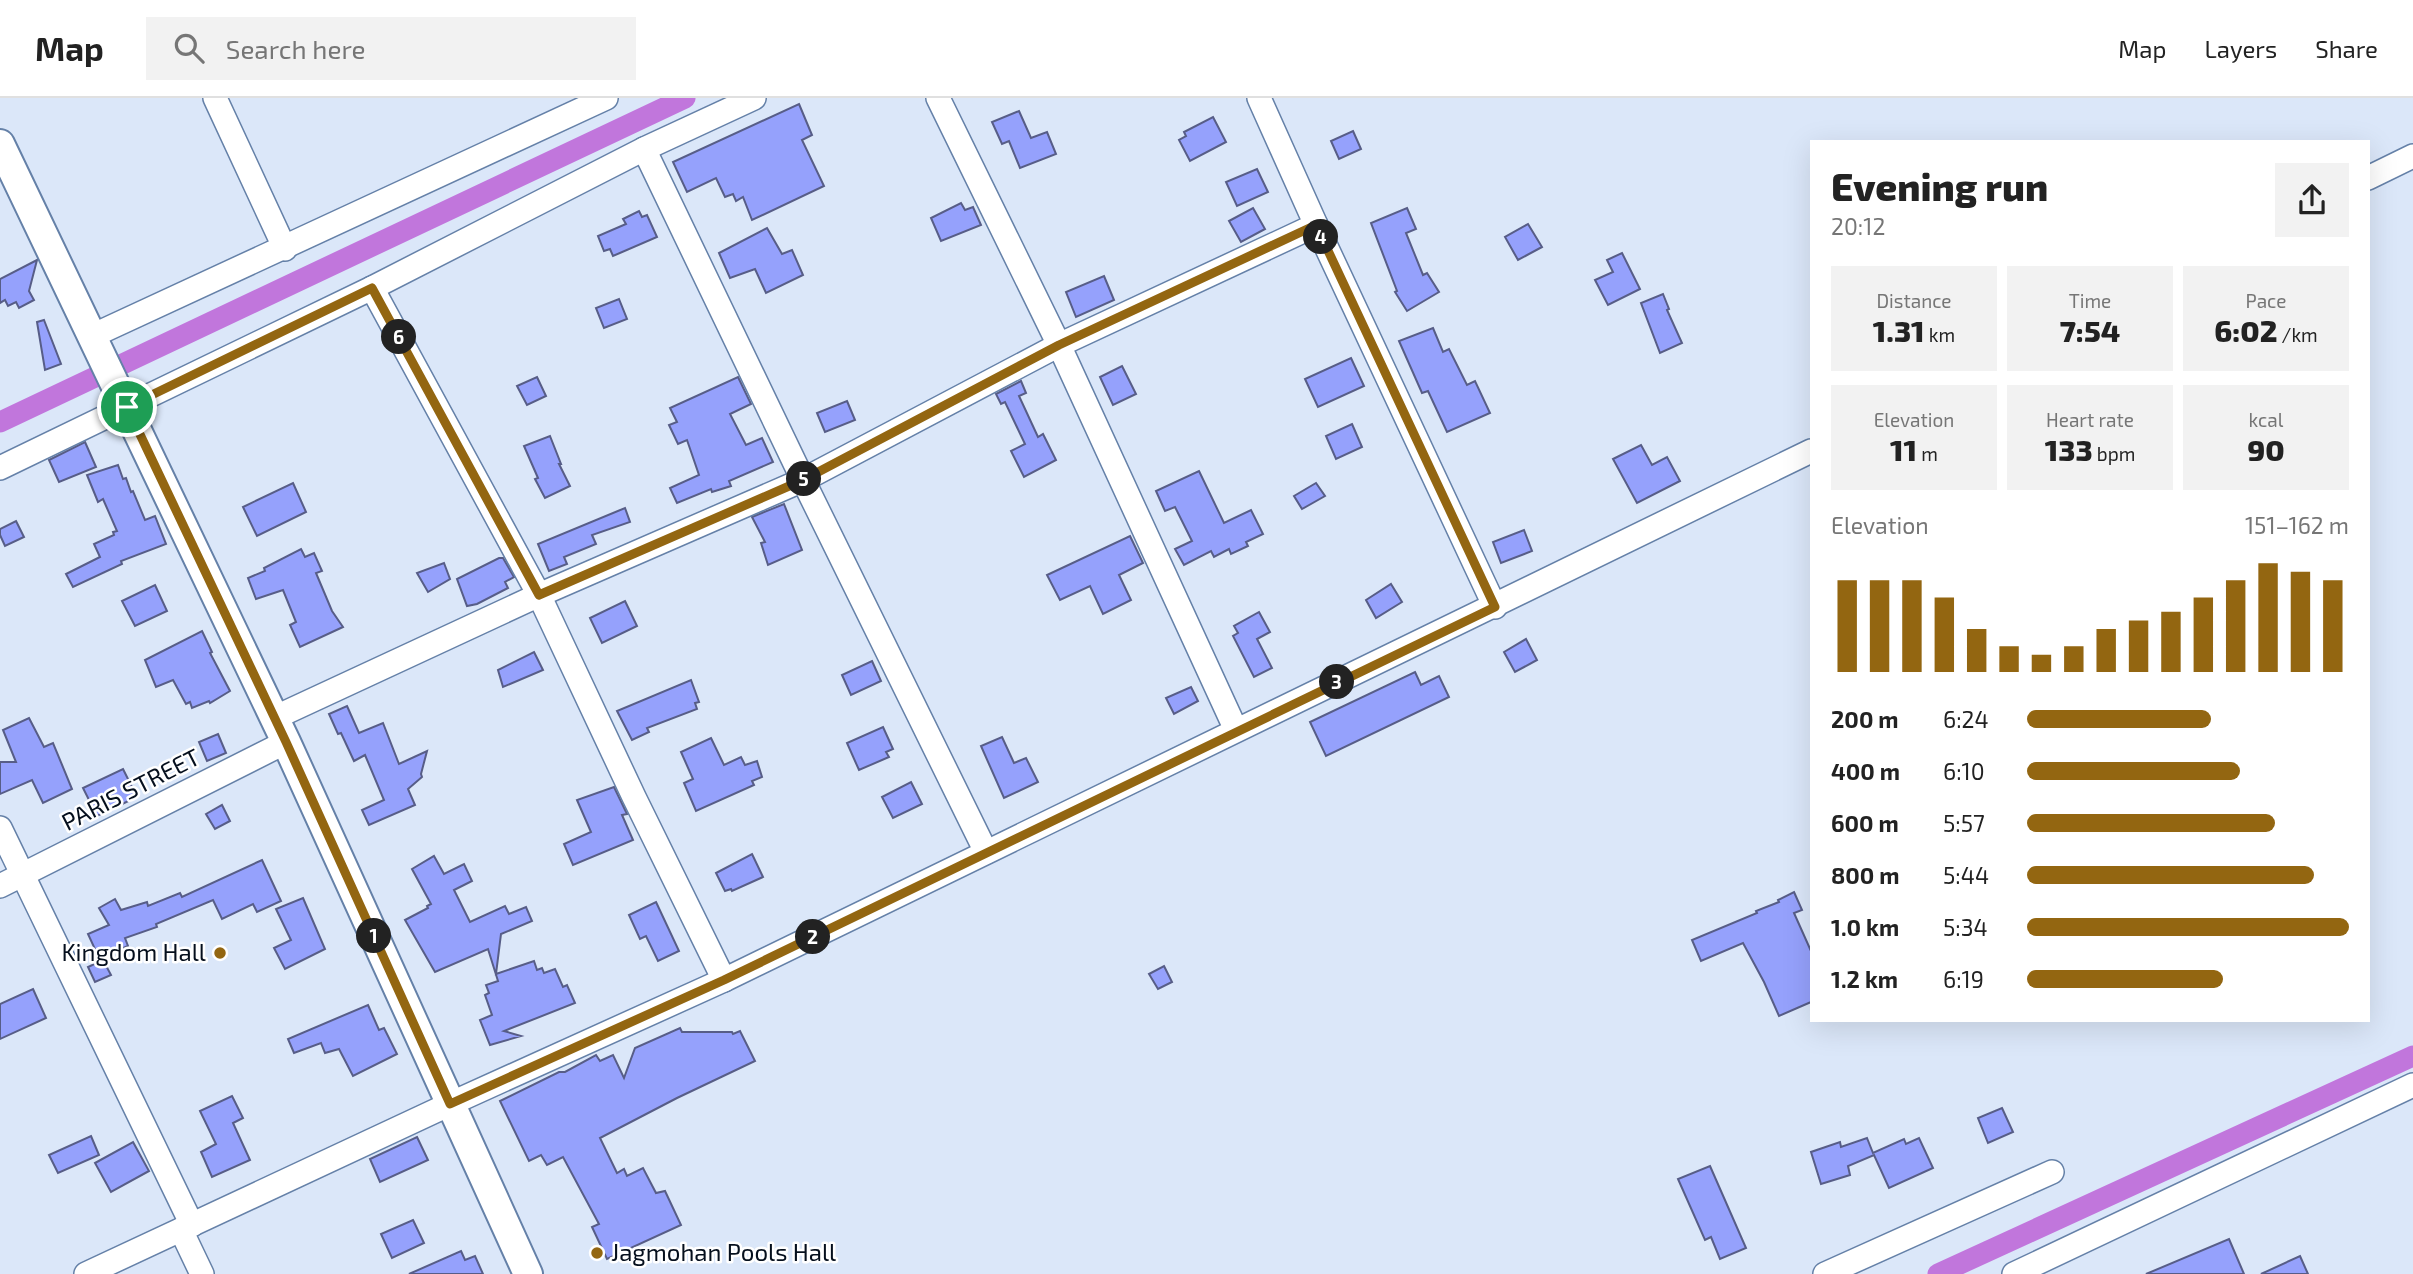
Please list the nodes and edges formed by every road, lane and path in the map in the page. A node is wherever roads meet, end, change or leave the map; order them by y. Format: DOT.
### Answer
graph roads {
  1 [pos="215,98"];
  2 [pos="606,98"];
  3 [pos="754,98"];
  4 [pos="938,98"];
  5 [pos="1259,98"];
  6 [pos="0,144"];
  7 [pos="644,149"];
  8 [pos="2413,156"];
  9 [pos="2370,177"];
  10 [pos="1316,225"];
  11 [pos="285,249"];
  12 [pos="372,288"];
  13 [pos="92,337"];
  14 [pos="1059,345"];
  15 [pos="127,407"];
  16 [pos="1810,452"];
  17 [pos="0,468"];
  18 [pos="803,480"];
  19 [pos="539,595"];
  20 [pos="1495,607"];
  21 [pos="280,730"];
  22 [pos="1236,730"];
  23 [pos="0,828"];
  24 [pos="986,852"];
  25 [pos="22,874"];
  26 [pos="0,886"];
  27 [pos="724,980"];
  28 [pos="2413,1084"];
  29 [pos="450,1104"];
  30 [pos="2052,1172"];
  31 [pos="186,1227"];
  32 [pos="86,1274"];
  33 [pos="201,1274"];
  34 [pos="528,1274"];
  35 [pos="1825,1274"];
  36 [pos="2014,1274"];
  1 -- 11 [label="street"];
  2 -- 11 [label="street"];
  3 -- 7 [label="street"];
  4 -- 14 [label="street"];
  5 -- 10 [label="street"];
  6 -- 13 [label="main road"];
  7 -- 12 [label="street"];
  7 -- 18 [label="street"];
  8 -- 9 [label="street"];
  10 -- 14 [label="street, PARIS STREET"];
  10 -- 20 [label="street"];
  11 -- 13 [label="street"];
  12 -- 15 [label="street"];
  12 -- 19 [label="street"];
  13 -- 15 [label="main road"];
  14 -- 18 [label="street, PARIS STREET"];
  14 -- 22 [label="street"];
  15 -- 17 [label="street"];
  15 -- 21 [label="main road"];
  16 -- 20 [label="street"];
  18 -- 19 [label="street, PARIS STREET"];
  18 -- 24 [label="street"];
  19 -- 21 [label="street, PARIS STREET"];
  19 -- 27 [label="street"];
  20 -- 22 [label="street"];
  21 -- 25 [label="street, PARIS STREET"];
  21 -- 29 [label="main road"];
  22 -- 24 [label="street"];
  23 -- 25 [label="street"];
  24 -- 27 [label="street"];
  25 -- 26 [label="street, PARIS STREET"];
  25 -- 31 [label="street"];
  27 -- 29 [label="street"];
  28 -- 36 [label="street"];
  29 -- 31 [label="street"];
  29 -- 34 [label="main road"];
  30 -- 35 [label="street"];
  31 -- 32 [label="street"];
  31 -- 33 [label="street"];
}
